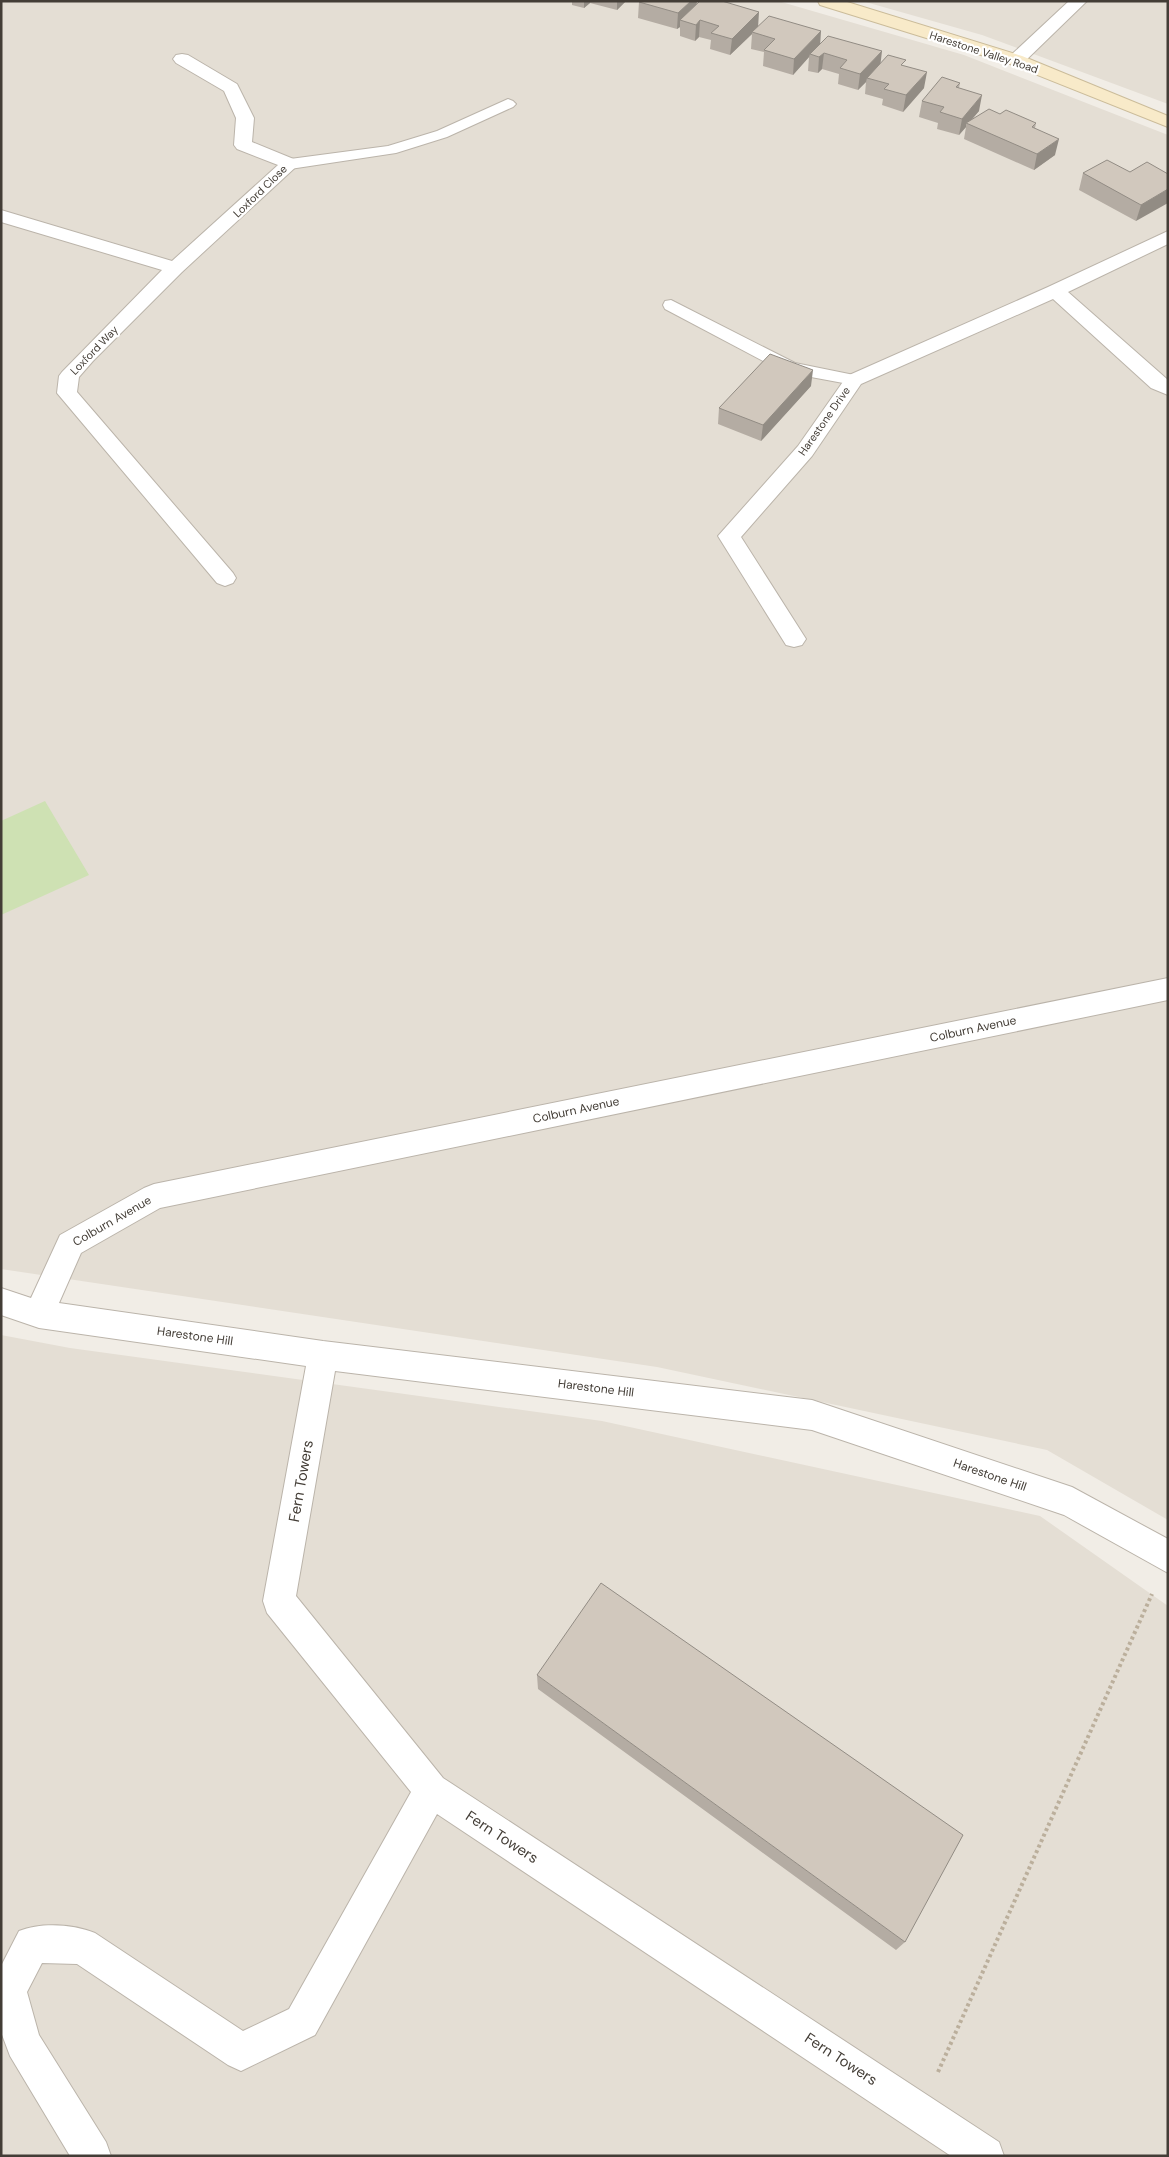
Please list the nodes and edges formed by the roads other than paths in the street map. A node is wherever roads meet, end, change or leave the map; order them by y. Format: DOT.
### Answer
graph roads {
  1 [pos="826,1"];
  2 [pos="1079,1"];
  3 [pos="182,59"];
  4 [pos="1016,60"];
  5 [pos="508,104"];
  6 [pos="1168,122"];
  7 [pos="290,164"];
  8 [pos="1,216"];
  9 [pos="1168,237"];
  10 [pos="175,268"];
  11 [pos="1055,292"];
  12 [pos="671,305"];
  13 [pos="854,380"];
  14 [pos="1168,389"];
  15 [pos="225,578"];
  16 [pos="794,639"];
  17 [pos="1168,989"];
  18 [pos="1,1301"];
  19 [pos="40,1314"];
  20 [pos="323,1354"];
  21 [pos="1168,1557"];
  22 [pos="431,1790"];
  23 [pos="92,2156"];
  24 [pos="985,2156"];
  1 -- 4 [label="street, Harestone Valley Road"];
  2 -- 4 [label="street"];
  3 -- 7 [label="street, Loxford Close"];
  4 -- 6 [label="street, Harestone Valley Road"];
  5 -- 7 [label="lane"];
  7 -- 10 [label="street, Loxford Close"];
  8 -- 10 [label="street"];
  9 -- 11 [label="street, Harestone Drive"];
  10 -- 15 [label="street, Loxford Way"];
  11 -- 13 [label="street, Harestone Drive"];
  11 -- 14 [label="street"];
  12 -- 13 [label="lane"];
  13 -- 16 [label="street, Harestone Drive"];
  17 -- 19 [label="street, Colburn Avenue"];
  18 -- 19 [label="street, Harestone Hill"];
  19 -- 20 [label="street, Harestone Hill"];
  20 -- 21 [label="street, Harestone Hill"];
  20 -- 22 [label="street, Fern Towers"];
  22 -- 23 [label="street"];
  22 -- 24 [label="street, Fern Towers"];
}
